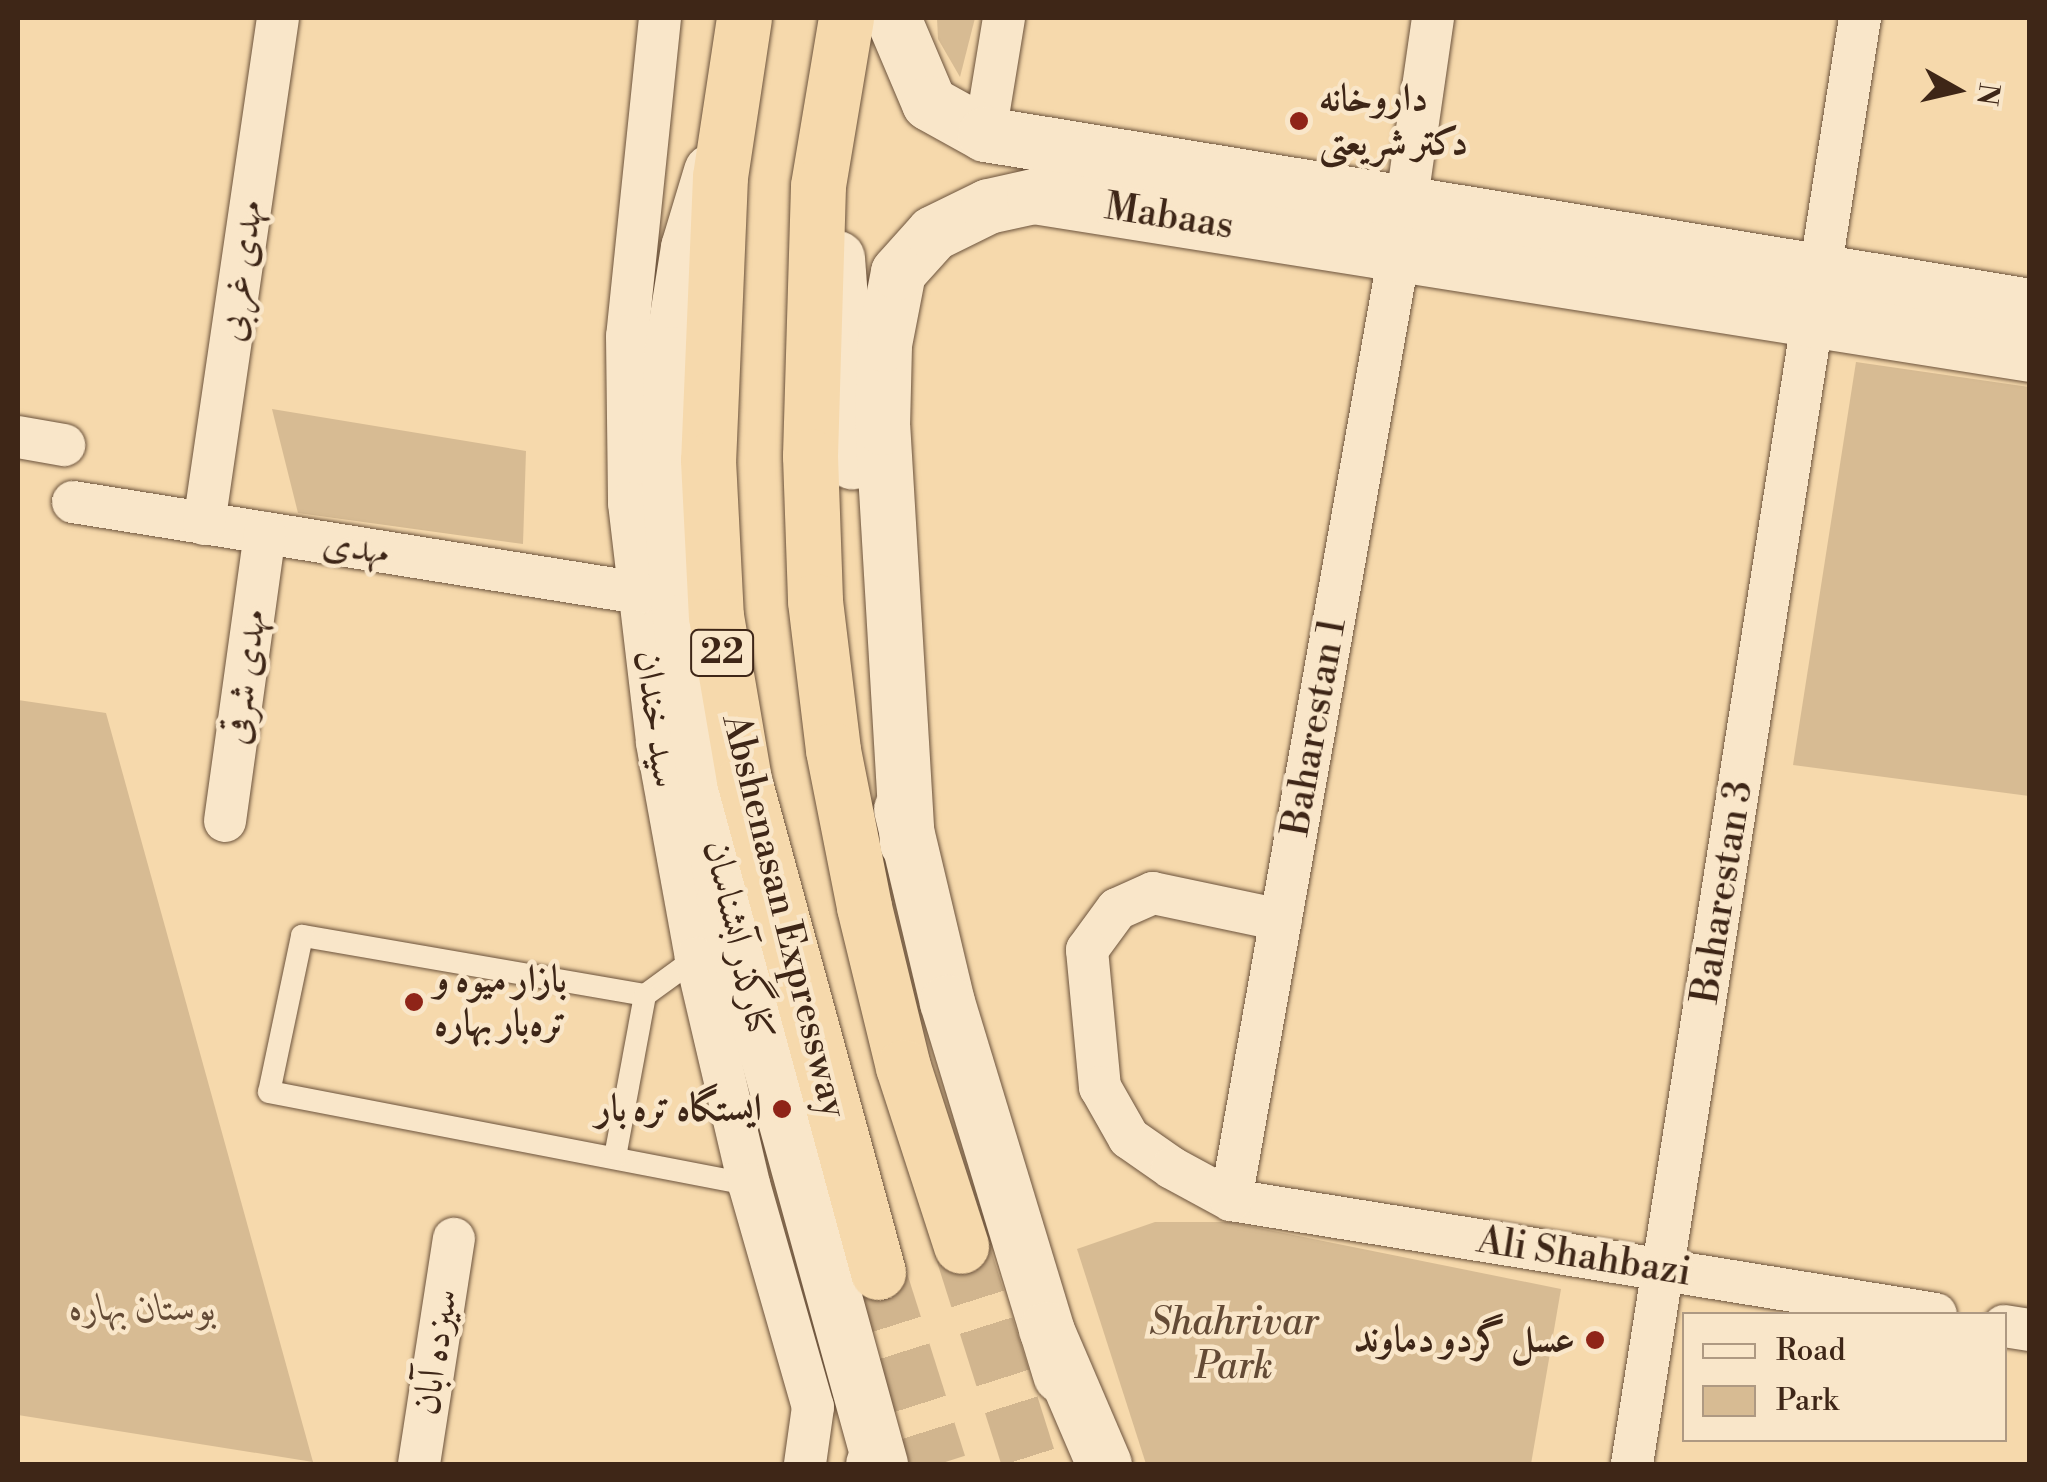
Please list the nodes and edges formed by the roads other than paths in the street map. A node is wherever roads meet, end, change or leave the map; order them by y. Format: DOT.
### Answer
graph roads {
  1 [pos="278,18"];
  2 [pos="660,18"];
  3 [pos="744,18"];
  4 [pos="846,18"];
  5 [pos="893,18"];
  6 [pos="1004,18"];
  7 [pos="1433,18"];
  8 [pos="1860,18"];
  9 [pos="730,111"];
  10 [pos="829,117"];
  11 [pos="985,134"];
  12 [pos="1402,227"];
  13 [pos="1818,296"];
  14 [pos="2030,306"];
  15 [pos="2030,354"];
  16 [pos="18,437"];
  17 [pos="64,444"];
  18 [pos="73,502"];
  19 [pos="204,524"];
  20 [pos="265,533"];
  21 [pos="639,593"];
  22 [pos="225,822"];
  23 [pos="907,843"];
  24 [pos="1281,920"];
  25 [pos="696,958"];
  26 [pos="645,995"];
  27 [pos="615,1157"];
  28 [pos="749,1184"];
  29 [pos="1231,1200"];
  30 [pos="454,1240"];
  31 [pos="961,1246"];
  32 [pos="1663,1270"];
  33 [pos="878,1272"];
  34 [pos="1924,1312"];
  35 [pos="1085,1456"];
  36 [pos="877,1461"];
  37 [pos="418,1464"];
  38 [pos="805,1464"];
  39 [pos="1632,1464"];
  1 -- 19 [label="street, مهدی غربی"];
  2 -- 21 [label="street, سید خندان"];
  3 -- 9 [label="highway, Abshenasan Expressway / 22"];
  4 -- 10 [label="highway"];
  5 -- 11 [label="street, Mabaas"];
  6 -- 11 [label="street"];
  7 -- 12 [label="street, Baharestan 1"];
  8 -- 13 [label="street, Baharestan 3"];
  9 -- 33 [label="highway, Abshenasan Expressway / 22"];
  9 -- 36 [label="street, کنارگذر آبشناسان"];
  10 -- 23 [label="street"];
  10 -- 31 [label="highway"];
  11 -- 12 [label="street, Mabaas"];
  12 -- 13 [label="street, Mabaas"];
  12 -- 23 [label="street, Mabaas"];
  12 -- 24 [label="street, Baharestan 1"];
  13 -- 14 [label="street, Mabaas"];
  13 -- 15 [label="street, Mabaas"];
  13 -- 32 [label="street, Baharestan 3"];
  16 -- 17 [label="street"];
  18 -- 19 [label="street, مهدی"];
  19 -- 20 [label="street, مهدی"];
  20 -- 21 [label="street, مهدی"];
  20 -- 22 [label="street, مهدی شرقی"];
  21 -- 25 [label="street, سید خندان"];
  23 -- 35 [label="street"];
  24 -- 29 [label="street, Baharestan 1"];
  24 -- 29 [label="street"];
  25 -- 26 [label="lane"];
  25 -- 28 [label="street, سید خندان"];
  26 -- 27 [label="lane"];
  26 -- 27 [label="lane"];
  27 -- 28 [label="lane"];
  28 -- 38 [label="street, سید خندان"];
  29 -- 32 [label="street, Ali Shahbazi"];
  30 -- 37 [label="street, سیزده آبان"];
  32 -- 34 [label="street, Ali Shahbazi"];
  32 -- 39 [label="street, Baharestan 3"];
}
